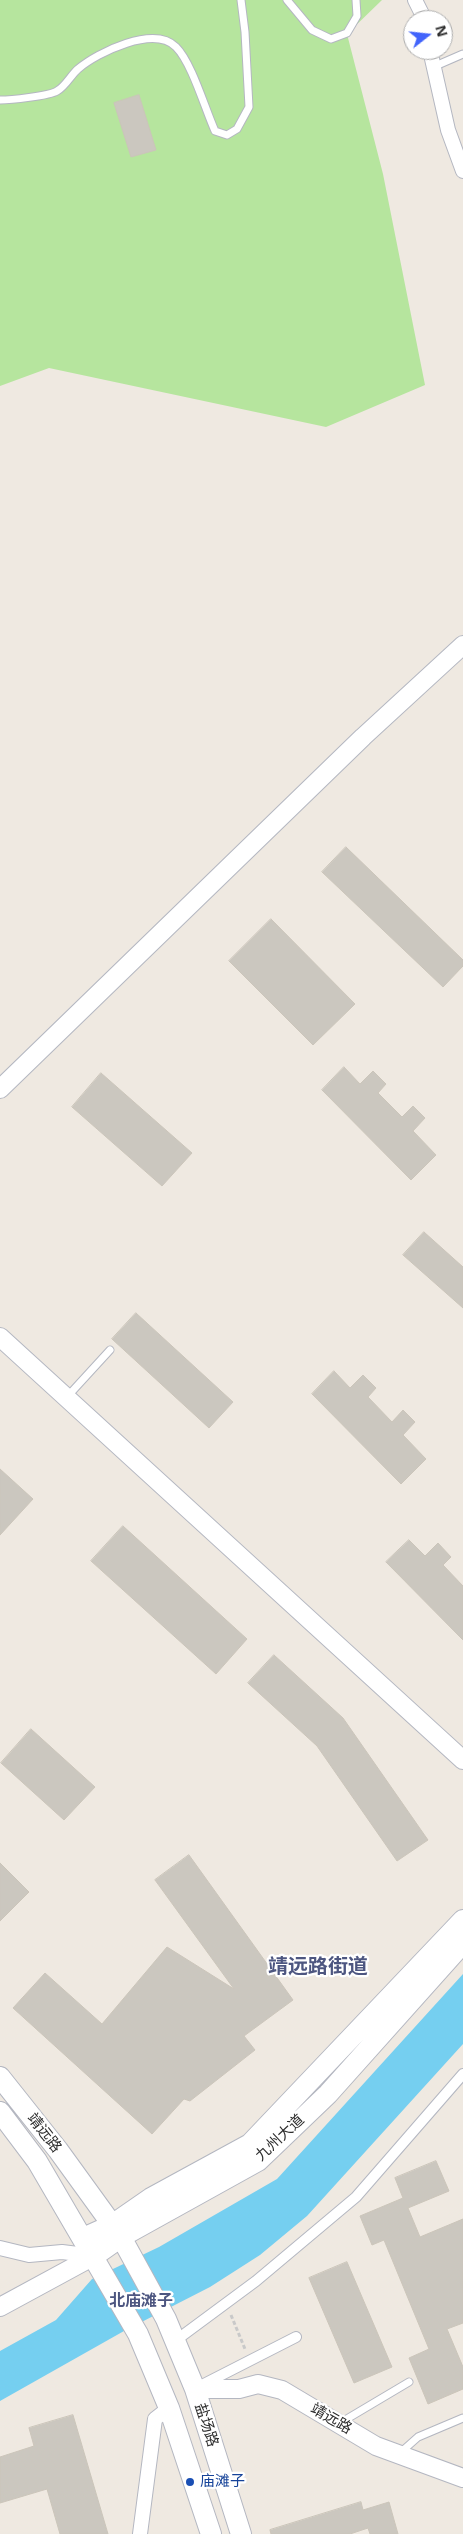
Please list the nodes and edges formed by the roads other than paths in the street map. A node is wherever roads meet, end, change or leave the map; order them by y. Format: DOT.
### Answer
graph roads {
  1 [pos="241,0"];
  2 [pos="287,0"];
  3 [pos="356,0"];
  4 [pos="463,54"];
  5 [pos="431,60"];
  6 [pos="432,68"];
  7 [pos="0,100"];
  8 [pos="463,171"];
  9 [pos="463,645"];
  10 [pos="0,1090"];
  11 [pos="0,1337"];
  12 [pos="110,1350"];
  13 [pos="65,1398"];
  14 [pos="463,1760"];
  15 [pos="463,1920"];
  16 [pos="463,1943"];
  17 [pos="463,2074"];
  18 [pos="0,2077"];
  19 [pos="0,2112"];
  20 [pos="84,2238"];
  21 [pos="121,2238"];
  22 [pos="0,2248"];
  23 [pos="98,2262"];
  24 [pos="0,2307"];
  25 [pos="166,2319"];
  26 [pos="296,2337"];
  27 [pos="175,2341"];
  28 [pos="409,2382"];
  29 [pos="194,2389"];
  30 [pos="169,2408"];
  31 [pos="463,2418"];
  32 [pos="340,2423"];
  33 [pos="398,2456"];
  34 [pos="463,2478"];
  35 [pos="140,2534"];
  36 [pos="211,2534"];
  37 [pos="241,2534"];
  1 -- 7 [label="lane"];
  2 -- 3 [label="lane"];
  4 -- 6 [label="lane"];
  5 -- 6 [label="street"];
  6 -- 8 [label="street"];
  9 -- 10 [label="street"];
  11 -- 13 [label="street"];
  12 -- 13 [label="lane"];
  13 -- 14 [label="street"];
  15 -- 21 [label="main road"];
  16 -- 21 [label="main road, 九州大道"];
  17 -- 27 [label="street"];
  18 -- 21 [label="main road, 靖远路"];
  19 -- 20 [label="main road, 靖远路"];
  20 -- 21 [label="main road"];
  20 -- 23 [label="main road, 靖远路"];
  21 -- 23 [label="main road, 九州大道"];
  21 -- 25 [label="main road, 靖远路"];
  22 -- 23 [label="street"];
  23 -- 24 [label="street, 九州大道"];
  23 -- 30 [label="main road, 盐场路"];
  25 -- 27 [label="main road, 盐场路"];
  26 -- 29 [label="street"];
  27 -- 29 [label="main road, 盐场路"];
  28 -- 32 [label="lane"];
  29 -- 32 [label="street, 靖远路"];
  29 -- 37 [label="main road, 盐场路"];
  30 -- 35 [label="street"];
  30 -- 36 [label="main road, 盐场路"];
  31 -- 33 [label="lane"];
  32 -- 33 [label="street, 靖远路"];
  33 -- 34 [label="street, 靖远路"];
}
